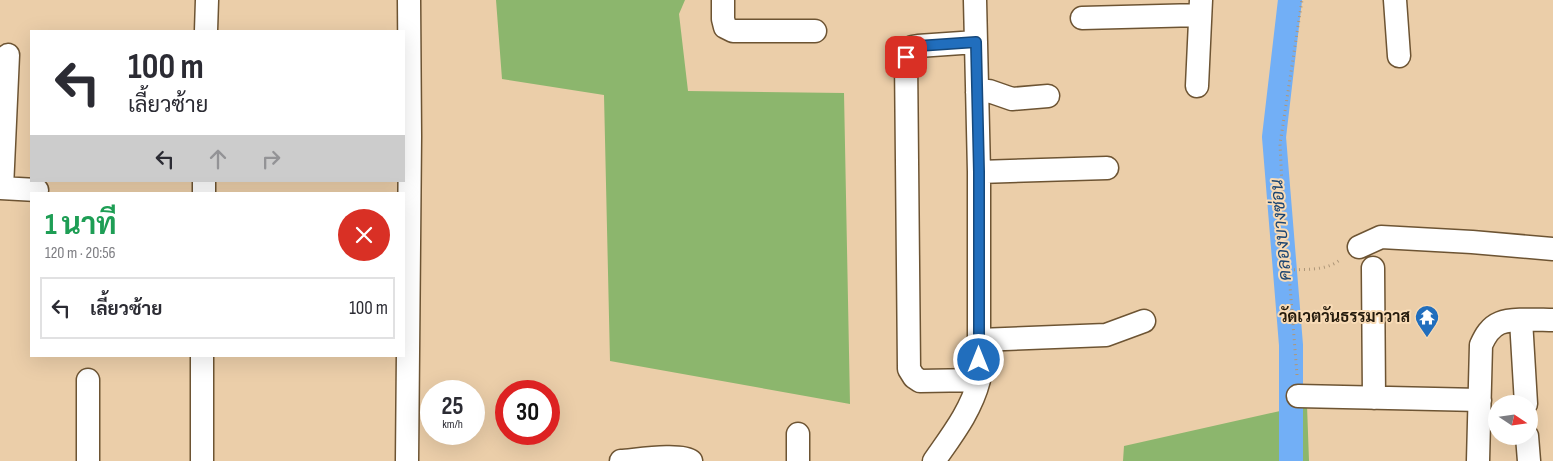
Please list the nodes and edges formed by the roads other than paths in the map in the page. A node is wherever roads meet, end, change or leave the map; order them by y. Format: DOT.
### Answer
graph roads {
  1 [pos="207,0"];
  2 [pos="408,0"];
  3 [pos="723,0"];
  4 [pos="974,0"];
  5 [pos="1394,0"];
  6 [pos="1200,8"];
  7 [pos="1082,18"];
  8 [pos="206,30"];
  9 [pos="815,31"];
  10 [pos="976,42"];
  11 [pos="8,56"];
  12 [pos="1399,56"];
  13 [pos="1197,86"];
  14 [pos="977,92"];
  15 [pos="1048,96"];
  16 [pos="407,136"];
  17 [pos="1107,168"];
  18 [pos="979,172"];
  19 [pos="1,188"];
  20 [pos="37,190"];
  21 [pos="1360,247"];
  22 [pos="1553,249"];
  23 [pos="1373,268"];
  24 [pos="1521,320"];
  25 [pos="1553,320"];
  26 [pos="1144,321"];
  27 [pos="979,340"];
  28 [pos="202,357"];
  29 [pos="88,380"];
  30 [pos="979,380"];
  31 [pos="1525,395"];
  32 [pos="1298,396"];
  33 [pos="1374,398"];
  34 [pos="1480,400"];
  35 [pos="798,434"];
  36 [pos="1528,445"];
  37 [pos="88,461"];
  38 [pos="202,461"];
  39 [pos="406,461"];
  40 [pos="621,461"];
  41 [pos="691,461"];
  42 [pos="798,461"];
  43 [pos="934,461"];
  44 [pos="1478,461"];
  45 [pos="1529,461"];
  1 -- 8 [label="street"];
  2 -- 16 [label="street"];
  3 -- 9 [label="street"];
  4 -- 10 [label="street"];
  5 -- 12 [label="street"];
  6 -- 7 [label="street"];
  6 -- 13 [label="street"];
  10 -- 14 [label="street"];
  10 -- 30 [label="street"];
  11 -- 19 [label="street"];
  14 -- 15 [label="street"];
  14 -- 18 [label="street"];
  16 -- 39 [label="street"];
  17 -- 18 [label="street"];
  18 -- 27 [label="street"];
  19 -- 20 [label="street"];
  21 -- 22 [label="street"];
  23 -- 33 [label="street"];
  24 -- 25 [label="street"];
  24 -- 31 [label="street"];
  24 -- 34 [label="street"];
  26 -- 27 [label="street"];
  27 -- 30 [label="street"];
  28 -- 38 [label="street"];
  29 -- 37 [label="street"];
  30 -- 43 [label="street"];
  32 -- 33 [label="street"];
  33 -- 34 [label="street"];
  34 -- 44 [label="street"];
  35 -- 42 [label="street"];
  36 -- 45 [label="street"];
  40 -- 41 [label="street"];
}
